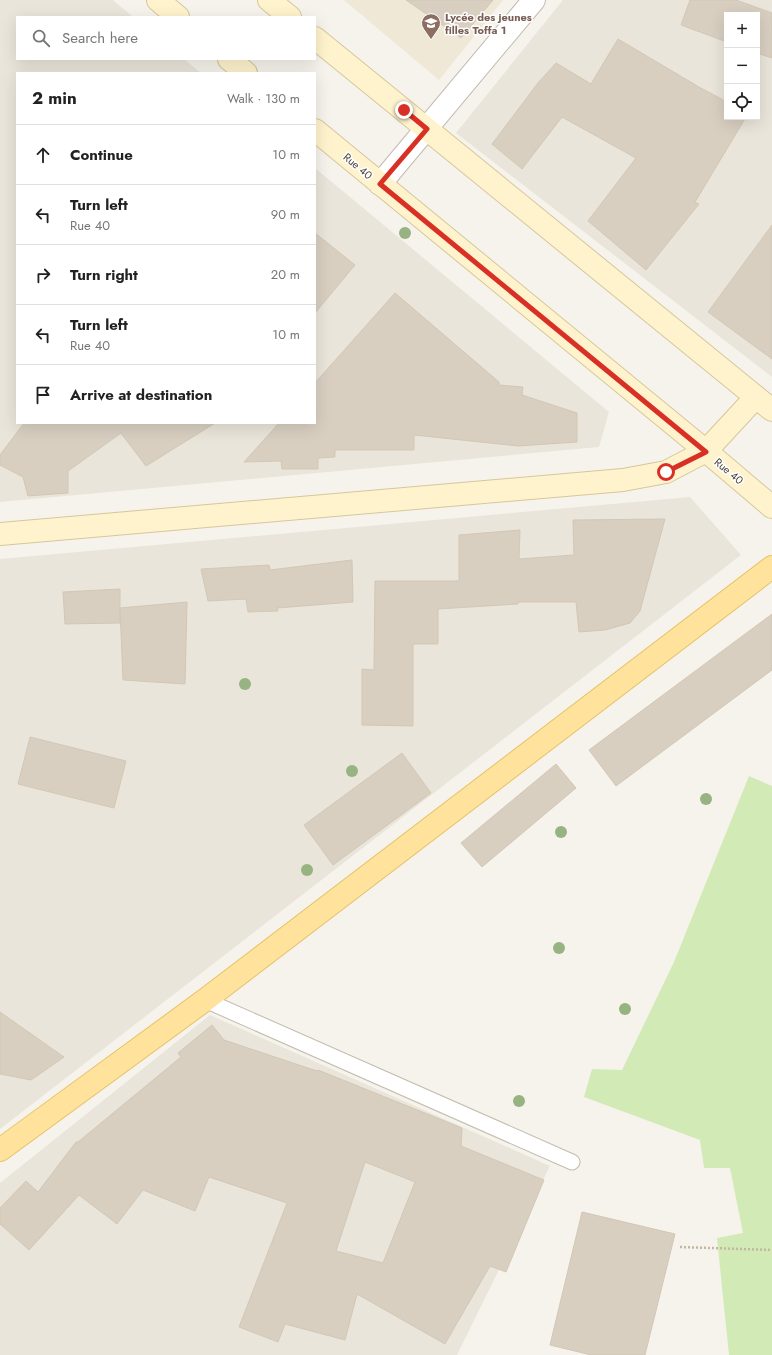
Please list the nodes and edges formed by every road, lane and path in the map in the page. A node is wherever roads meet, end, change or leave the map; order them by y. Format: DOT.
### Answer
graph roads {
  1 [pos="158,0"];
  2 [pos="269,0"];
  3 [pos="534,0"];
  4 [pos="177,16"];
  5 [pos="289,16"];
  6 [pos="316,39"];
  7 [pos="230,60"];
  8 [pos="245,72"];
  9 [pos="427,129"];
  10 [pos="316,131"];
  11 [pos="380,184"];
  12 [pos="764,403"];
  13 [pos="706,452"];
  14 [pos="772,508"];
  15 [pos="0,534"];
  16 [pos="772,567"];
  17 [pos="204,1000"];
  18 [pos="0,1150"];
  19 [pos="572,1162"];
  20 [pos="680,1247"];
  21 [pos="772,1250"];
  1 -- 4 [label="main road"];
  2 -- 5 [label="main road"];
  3 -- 9 [label="street"];
  6 -- 9 [label="main road"];
  7 -- 8 [label="main road"];
  9 -- 11 [label="street"];
  9 -- 12 [label="main road"];
  10 -- 11 [label="main road, Rue 40"];
  11 -- 13 [label="main road, Rue 40"];
  12 -- 13 [label="main road"];
  13 -- 14 [label="main road, Rue 40"];
  13 -- 15 [label="main road"];
  16 -- 17 [label="main road"];
  17 -- 18 [label="main road"];
  17 -- 19 [label="lane"];
  20 -- 21 [label="path"];
}
